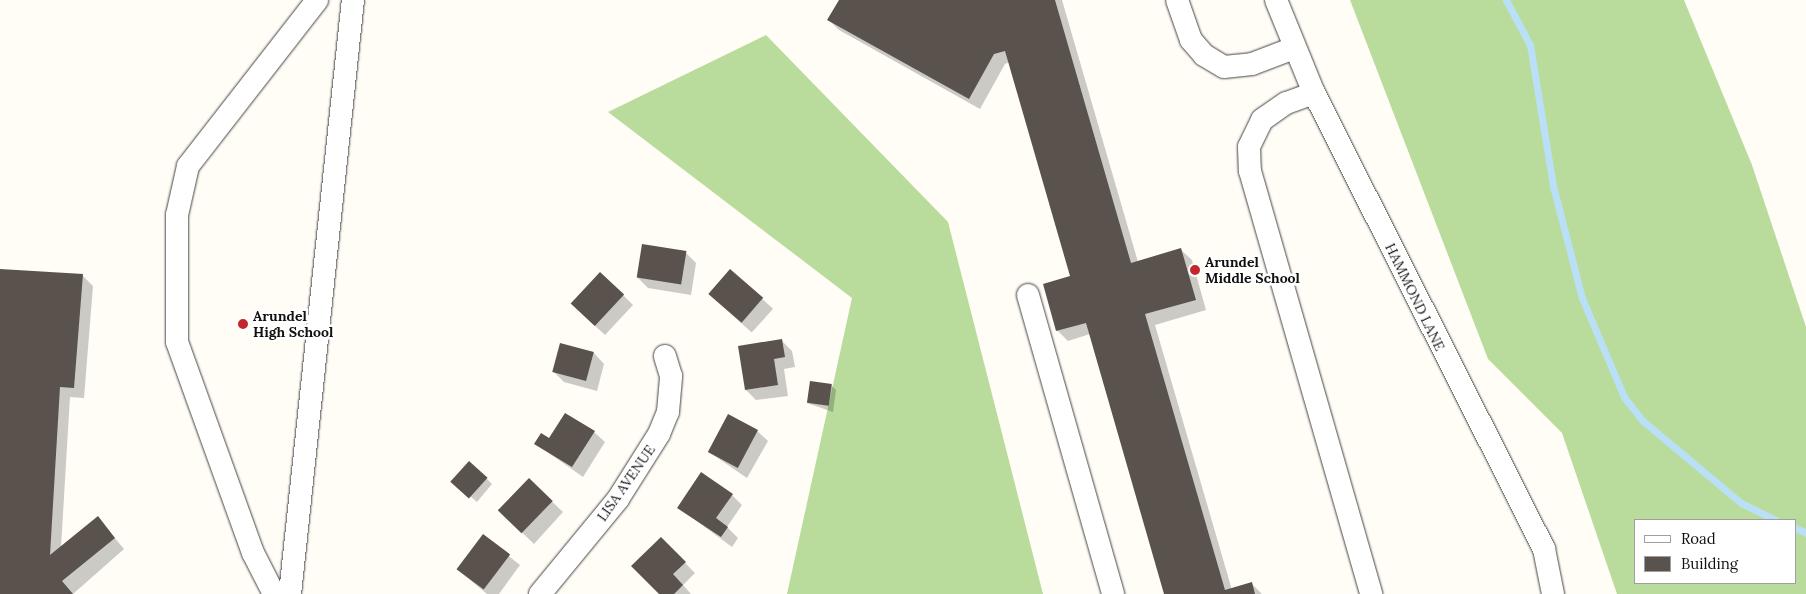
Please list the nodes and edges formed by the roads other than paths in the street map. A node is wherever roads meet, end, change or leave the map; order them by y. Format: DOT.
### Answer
graph roads {
  1 [pos="317,0"];
  2 [pos="353,0"];
  3 [pos="1177,0"];
  4 [pos="1276,0"];
  5 [pos="1294,48"];
  6 [pos="1314,92"];
  7 [pos="1028,295"];
  8 [pos="665,356"];
  9 [pos="274,594"];
  10 [pos="290,594"];
  11 [pos="540,594"];
  12 [pos="1113,594"];
  13 [pos="1372,594"];
  14 [pos="1553,594"];
  1 -- 9 [label="street"];
  2 -- 10 [label="street"];
  3 -- 5 [label="street"];
  4 -- 5 [label="street, HAMMOND LANE"];
  5 -- 6 [label="street, HAMMOND LANE"];
  6 -- 13 [label="street"];
  6 -- 14 [label="street, HAMMOND LANE"];
  7 -- 12 [label="street"];
  8 -- 11 [label="street, LISA AVENUE"];
}
